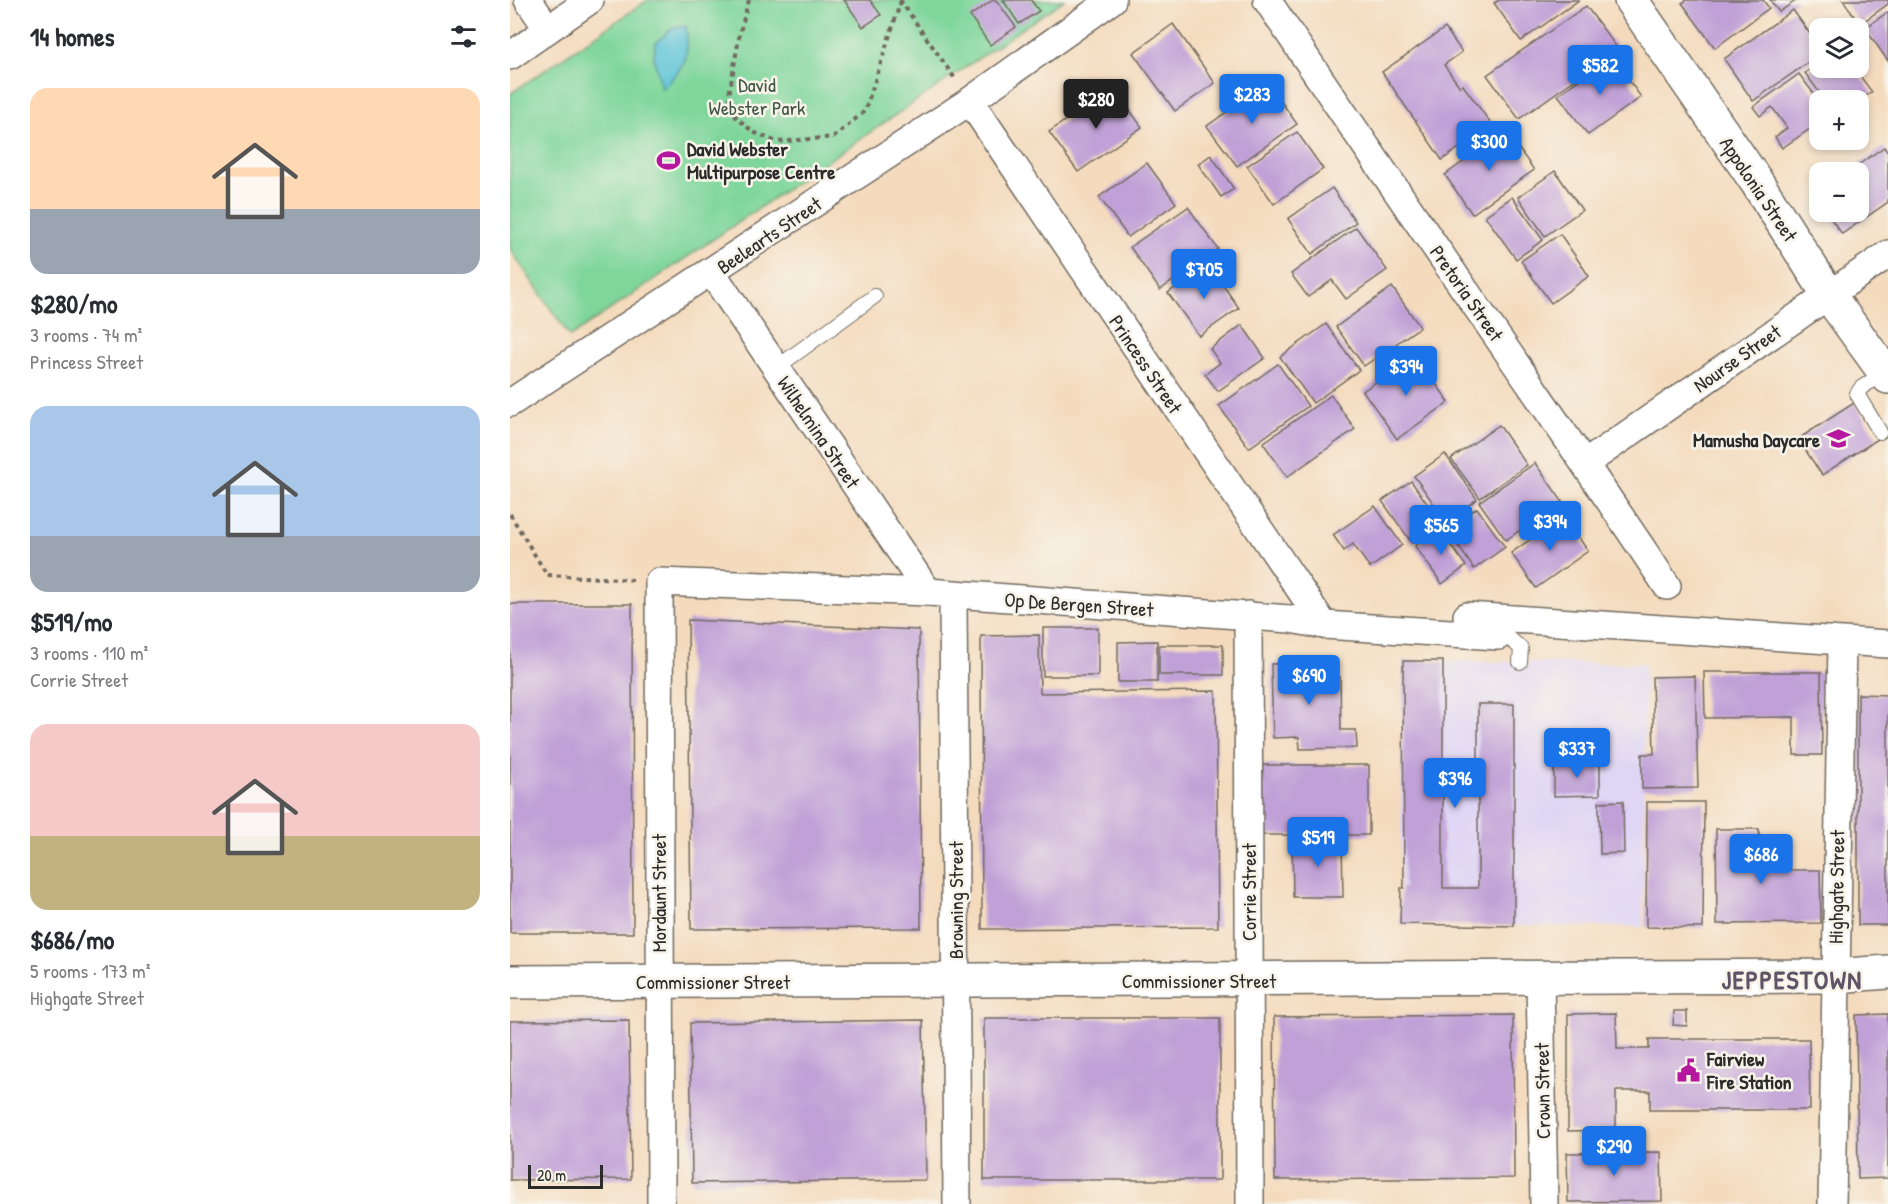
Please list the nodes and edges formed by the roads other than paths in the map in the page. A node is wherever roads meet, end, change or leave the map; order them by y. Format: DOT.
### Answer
graph roads {
  1 [pos="528,0"];
  2 [pos="590,0"];
  3 [pos="1112,0"];
  4 [pos="1267,0"];
  5 [pos="1631,0"];
  6 [pos="548,29"];
  7 [pos="510,56"];
  8 [pos="970,101"];
  9 [pos="1888,254"];
  10 [pos="712,273"];
  11 [pos="1828,294"];
  12 [pos="875,296"];
  13 [pos="776,368"];
  14 [pos="1887,374"];
  15 [pos="510,403"];
  16 [pos="1880,432"];
  17 [pos="1586,463"];
  18 [pos="659,582"];
  19 [pos="1667,586"];
  20 [pos="940,593"];
  21 [pos="1248,615"];
  22 [pos="1317,615"];
  23 [pos="1498,636"];
  24 [pos="1842,643"];
  25 [pos="1888,644"];
  26 [pos="1520,662"];
  27 [pos="1888,972"];
  28 [pos="1834,976"];
  29 [pos="1540,977"];
  30 [pos="1248,979"];
  31 [pos="658,980"];
  32 [pos="510,982"];
  33 [pos="956,982"];
  34 [pos="661,1204"];
  35 [pos="957,1204"];
  36 [pos="1250,1204"];
  37 [pos="1544,1204"];
  38 [pos="1832,1204"];
  1 -- 6 [label="street"];
  2 -- 6 [label="street"];
  3 -- 8 [label="street, Beelearts Street"];
  4 -- 17 [label="street, Pretoria Street"];
  5 -- 11 [label="main road, Appolonia Street"];
  6 -- 7 [label="street"];
  8 -- 10 [label="street, Beelearts Street"];
  8 -- 22 [label="street, Princess Street"];
  9 -- 11 [label="street, Nourse Street"];
  10 -- 13 [label="street, Wilhelmina Street"];
  10 -- 15 [label="street, Beelearts Street"];
  11 -- 14 [label="main road, Appolonia Street"];
  11 -- 17 [label="street, Nourse Street"];
  12 -- 13 [label="lane"];
  13 -- 20 [label="street, Wilhelmina Street"];
  14 -- 16 [label="lane"];
  17 -- 19 [label="street, Pretoria Street"];
  18 -- 20 [label="street, Op De Bergen Street"];
  18 -- 31 [label="street, Mordaunt Street"];
  20 -- 21 [label="street, Op De Bergen Street"];
  20 -- 33 [label="street, Browning Street"];
  21 -- 22 [label="street, Op De Bergen Street"];
  21 -- 30 [label="street, Corrie Street"];
  22 -- 23 [label="street, Op De Bergen Street"];
  22 -- 24 [label="street"];
  23 -- 26 [label="lane"];
  24 -- 25 [label="street"];
  24 -- 28 [label="street, Highgate Street"];
  27 -- 28 [label="main road, Commissioner Street"];
  28 -- 29 [label="main road, Commissioner Street"];
  28 -- 38 [label="street, Highgate Street"];
  29 -- 30 [label="main road, Commissioner Street"];
  29 -- 37 [label="street, Crown Street"];
  30 -- 33 [label="main road, Commissioner Street"];
  30 -- 36 [label="street, Corrie Street"];
  31 -- 32 [label="main road, Commissioner Street"];
  31 -- 33 [label="main road, Commissioner Street"];
  31 -- 34 [label="street, Mordaunt Street"];
  33 -- 35 [label="street, Browning Street"];
}
